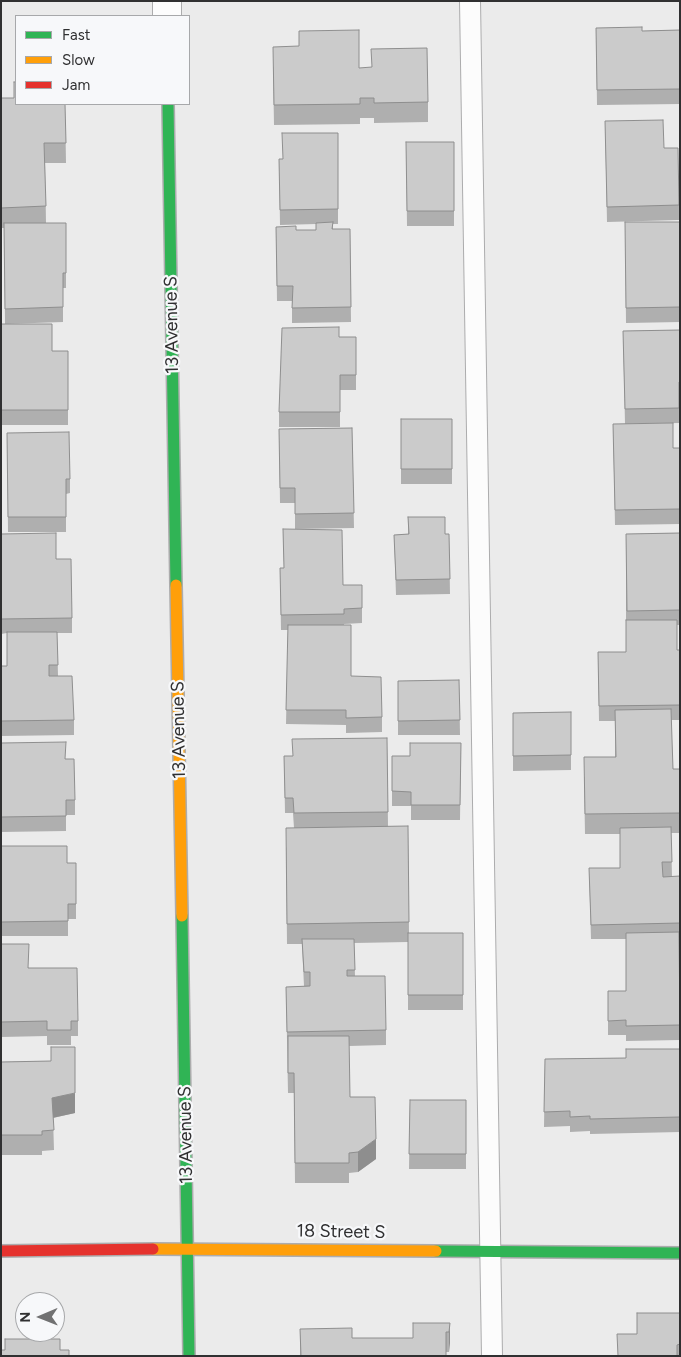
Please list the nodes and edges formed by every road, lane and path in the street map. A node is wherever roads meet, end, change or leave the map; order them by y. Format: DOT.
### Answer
graph roads {
  1 [pos="167,1"];
  2 [pos="470,1"];
  3 [pos="167,15"];
  4 [pos="168,105"];
  5 [pos="188,1248"];
  6 [pos="1,1251"];
  7 [pos="489,1251"];
  8 [pos="680,1253"];
  9 [pos="189,1356"];
  10 [pos="492,1356"];
  1 -- 3 [label="street"];
  2 -- 7 [label="lane"];
  4 -- 5 [label="street, 13 Avenue S"];
  5 -- 6 [label="street, 18 Street S"];
  5 -- 7 [label="street, 18 Street S"];
  5 -- 9 [label="street, 13 Avenue S"];
  7 -- 8 [label="street, 18 Street S"];
  7 -- 10 [label="lane"];
}
